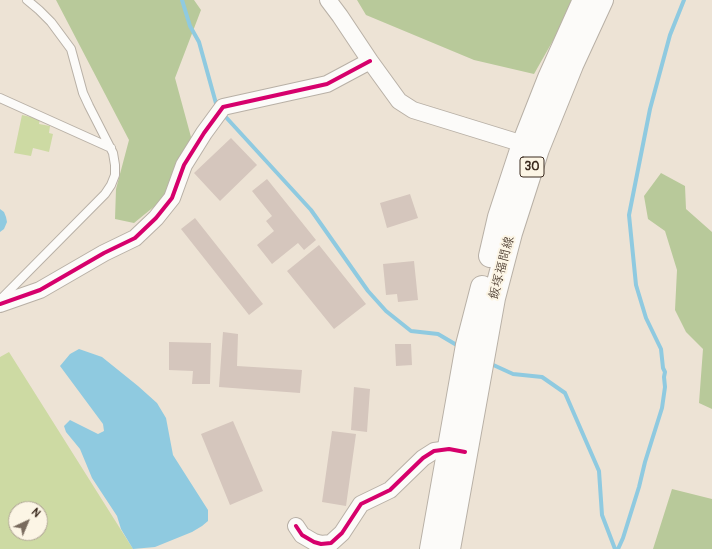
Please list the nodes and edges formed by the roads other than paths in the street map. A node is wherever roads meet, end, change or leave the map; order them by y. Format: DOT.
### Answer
graph roads {
  1 [pos="27,0"];
  2 [pos="328,0"];
  3 [pos="584,0"];
  4 [pos="602,0"];
  5 [pos="370,61"];
  6 [pos="0,98"];
  7 [pos="531,147"];
  8 [pos="111,148"];
  9 [pos="0,300"];
  10 [pos="0,304"];
  11 [pos="457,451"];
  12 [pos="296,526"];
  13 [pos="431,549"];
  14 [pos="449,549"];
  1 -- 8 [label="lane"];
  2 -- 5 [label="street"];
  3 -- 7 [label="main road, 飯塚福間線 / 30"];
  4 -- 7 [label="main road, 飯塚福間線 / 30"];
  5 -- 7 [label="street"];
  5 -- 10 [label="street"];
  6 -- 8 [label="lane"];
  7 -- 11 [label="main road, 飯塚福間線 / 30"];
  8 -- 9 [label="lane"];
  11 -- 12 [label="street"];
  11 -- 13 [label="main road, 飯塚福間線 / 30"];
  11 -- 14 [label="main road, 飯塚福間線 / 30"];
}
